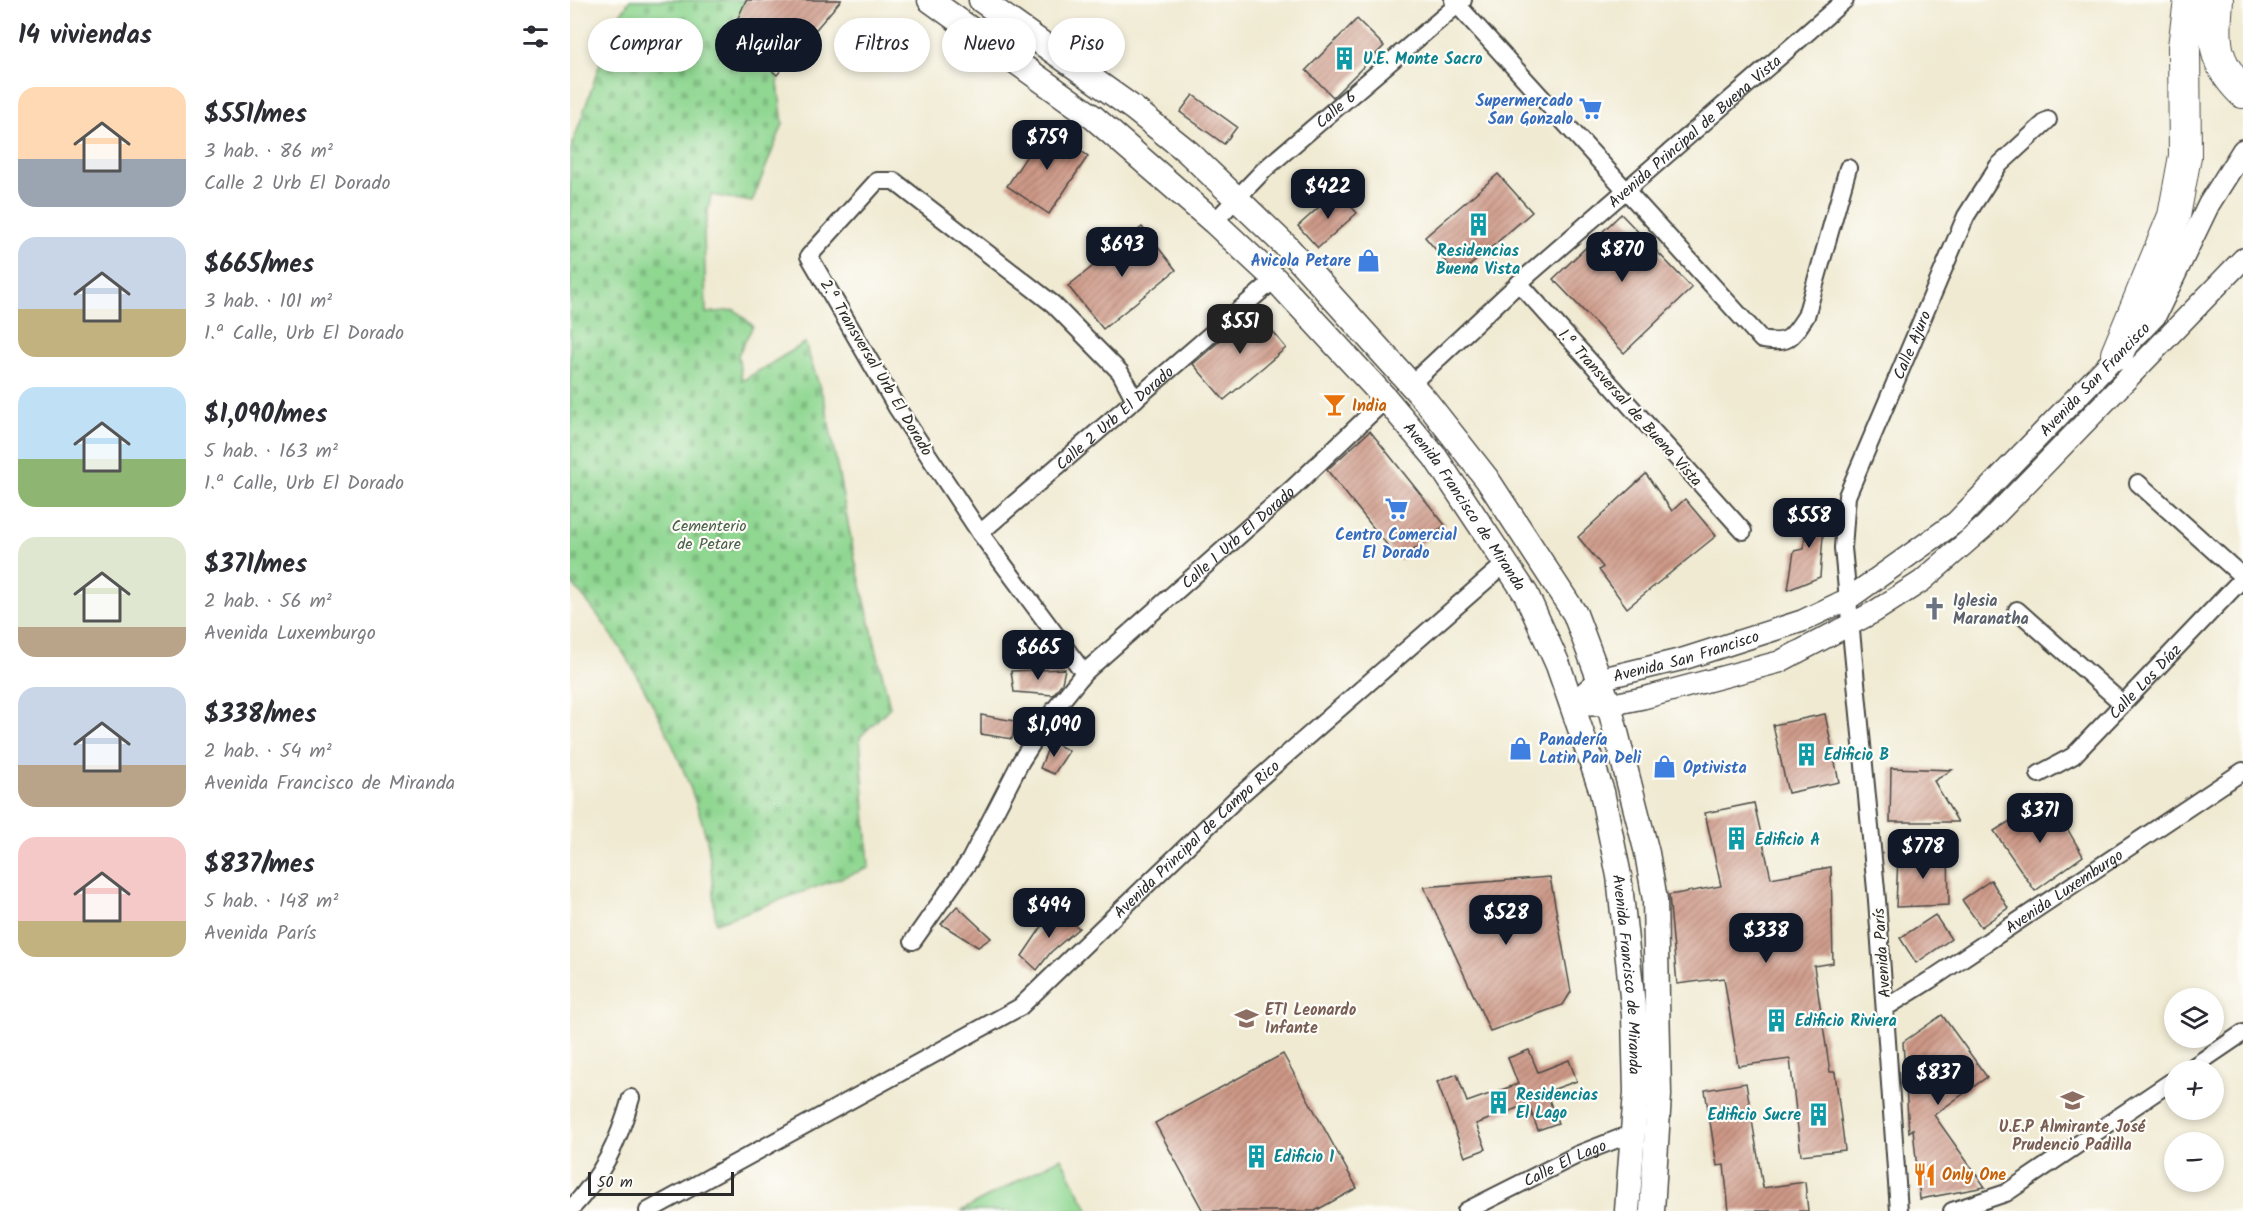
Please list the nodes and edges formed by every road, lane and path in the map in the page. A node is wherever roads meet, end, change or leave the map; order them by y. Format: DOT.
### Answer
graph roads {
  1 [pos="930,0"];
  2 [pos="981,0"];
  3 [pos="1845,0"];
  4 [pos="2190,0"];
  5 [pos="2217,0"];
  6 [pos="1458,2"];
  7 [pos="2234,84"];
  8 [pos="2048,120"];
  9 [pos="2243,150"];
  10 [pos="1848,168"];
  11 [pos="1626,189"];
  12 [pos="1237,197"];
  13 [pos="1214,222"];
  14 [pos="2243,259"];
  15 [pos="1275,279"];
  16 [pos="1519,283"];
  17 [pos="2117,354"];
  18 [pos="1411,384"];
  19 [pos="1386,399"];
  20 [pos="1135,400"];
  21 [pos="2138,483"];
  22 [pos="1743,531"];
  23 [pos="980,533"];
  24 [pos="1507,562"];
  25 [pos="2243,578"];
  26 [pos="1848,598"];
  27 [pos="2017,610"];
  28 [pos="1852,624"];
  29 [pos="1084,673"];
  30 [pos="1600,679"];
  31 [pos="2123,704"];
  32 [pos="1571,705"];
  33 [pos="1609,705"];
  34 [pos="2243,771"];
  35 [pos="2039,774"];
  36 [pos="913,941"];
  37 [pos="1885,1008"];
  38 [pos="2243,1033"];
  39 [pos="2203,1060"];
  40 [pos="2164,1086"];
  41 [pos="632,1098"];
  42 [pos="1633,1133"];
  43 [pos="570,1210"];
  44 [pos="648,1211"];
  45 [pos="1466,1211"];
  46 [pos="1627,1211"];
  47 [pos="1652,1211"];
  48 [pos="1899,1211"];
  49 [pos="1952,1211"];
  1 -- 13 [label="main road, Avenida Francisco de Miranda"];
  2 -- 12 [label="main road, Avenida Francisco de Miranda"];
  3 -- 11 [label="street, Avenida Principal de Buena Vista"];
  4 -- 17 [label="highway"];
  5 -- 7 [label="highway"];
  6 -- 11 [label="street"];
  6 -- 12 [label="street, Calle 6"];
  8 -- 26 [label="street, Calle Ajuro"];
  9 -- 17 [label="street, Avenida San Francisco"];
  10 -- 11 [label="street"];
  11 -- 16 [label="street, Avenida Principal de Buena Vista"];
  12 -- 13 [label="street, Calle 6"];
  12 -- 18 [label="main road, Avenida Francisco de Miranda"];
  13 -- 15 [label="main road, Avenida Francisco de Miranda"];
  14 -- 28 [label="street, Avenida San Francisco"];
  15 -- 19 [label="main road, Avenida Francisco de Miranda"];
  15 -- 20 [label="street, Calle 2 Urb El Dorado"];
  16 -- 18 [label="street, Avenida Principal de Buena Vista"];
  16 -- 22 [label="street, 1.ª Transversal de Buena Vista"];
  17 -- 26 [label="street, Avenida San Francisco"];
  18 -- 30 [label="main road, Avenida Francisco de Miranda"];
  19 -- 24 [label="main road, Avenida Francisco de Miranda"];
  19 -- 29 [label="street, Calle 1 Urb El Dorado"];
  20 -- 23 [label="street, Calle 2 Urb El Dorado"];
  20 -- 23 [label="street, 2.ª Transversal Urb El Dorado"];
  21 -- 25 [label="street"];
  23 -- 29 [label="street, 2.ª Transversal Urb El Dorado"];
  24 -- 32 [label="main road, Avenida Francisco de Miranda"];
  24 -- 44 [label="street, Avenida Principal de Campo Rico"];
  25 -- 31 [label="street, Calle Los Díaz"];
  26 -- 28 [label="street, Calle Ajuro"];
  26 -- 30 [label="street, Avenida San Francisco"];
  27 -- 31 [label="street"];
  28 -- 33 [label="street, Avenida San Francisco"];
  28 -- 37 [label="street, Avenida París"];
  29 -- 36 [label="street, Calle 1 Urb El Dorado"];
  30 -- 32 [label="street, Avenida San Francisco"];
  30 -- 33 [label="main road, Avenida Francisco de Miranda"];
  31 -- 35 [label="street, Calle Los Díaz"];
  32 -- 33 [label="street, Avenida San Francisco"];
  32 -- 42 [label="main road, Avenida Francisco de Miranda"];
  33 -- 47 [label="main road, Avenida Francisco de Miranda"];
  34 -- 37 [label="street, Avenida Luxemburgo"];
  37 -- 48 [label="street, Avenida París"];
  38 -- 39 [label="street"];
  40 -- 49 [label="street"];
  41 -- 43 [label="street"];
  42 -- 45 [label="street, Calle El Lago"];
  42 -- 46 [label="main road, Avenida Francisco de Miranda"];
}
